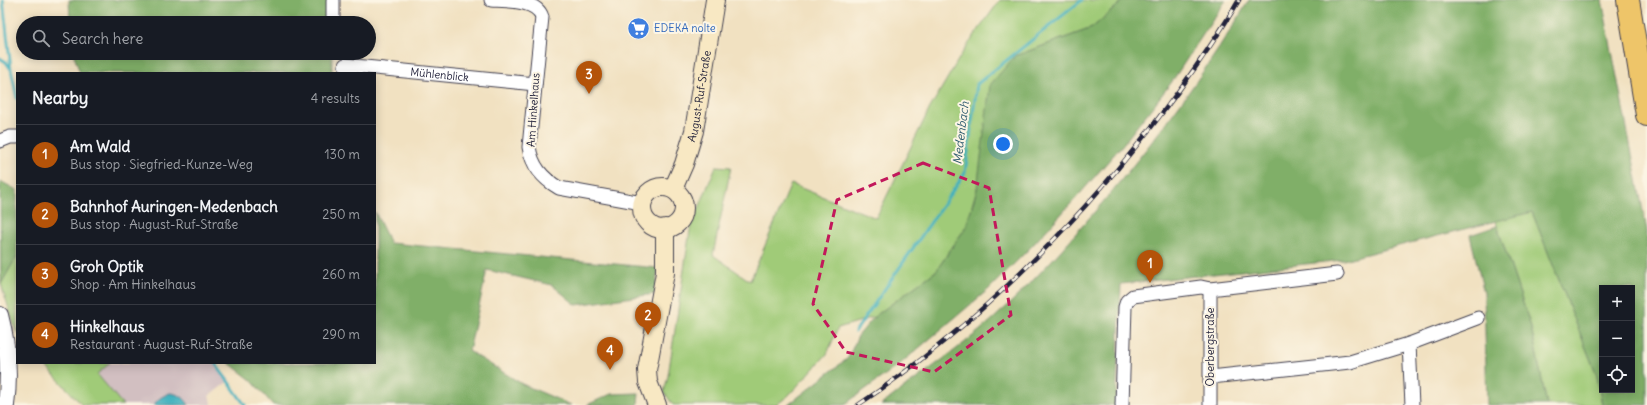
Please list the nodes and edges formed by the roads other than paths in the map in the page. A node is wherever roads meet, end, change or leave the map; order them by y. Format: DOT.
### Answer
graph roads {
  1 [pos="333,0"];
  2 [pos="491,0"];
  3 [pos="715,0"];
  4 [pos="1628,0"];
  5 [pos="333,16"];
  6 [pos="344,65"];
  7 [pos="534,84"];
  8 [pos="1647,115"];
  9 [pos="16,137"];
  10 [pos="0,141"];
  11 [pos="672,189"];
  12 [pos="642,203"];
  13 [pos="665,228"];
  14 [pos="1337,274"];
  15 [pos="1210,289"];
  16 [pos="0,315"];
  17 [pos="1478,318"];
  18 [pos="1409,344"];
  19 [pos="1211,377"];
  20 [pos="6,405"];
  21 [pos="657,405"];
  22 [pos="1122,405"];
  23 [pos="1210,405"];
  24 [pos="1412,405"];
  1 -- 5 [label="street"];
  2 -- 7 [label="street, Am Hinkelhaus"];
  3 -- 11 [label="main road, August-Ruf-Straße"];
  4 -- 8 [label="highway"];
  6 -- 7 [label="street, Mühlenblick"];
  7 -- 12 [label="street, Am Hinkelhaus"];
  9 -- 10 [label="street"];
  11 -- 12 [label="main road"];
  11 -- 13 [label="main road"];
  12 -- 13 [label="main road"];
  13 -- 21 [label="main road"];
  14 -- 15 [label="street"];
  15 -- 19 [label="street, Oberbergstraße"];
  15 -- 22 [label="street"];
  16 -- 20 [label="street"];
  17 -- 18 [label="street"];
  18 -- 19 [label="street"];
  18 -- 24 [label="street"];
  19 -- 23 [label="street, Oberbergstraße"];
}
